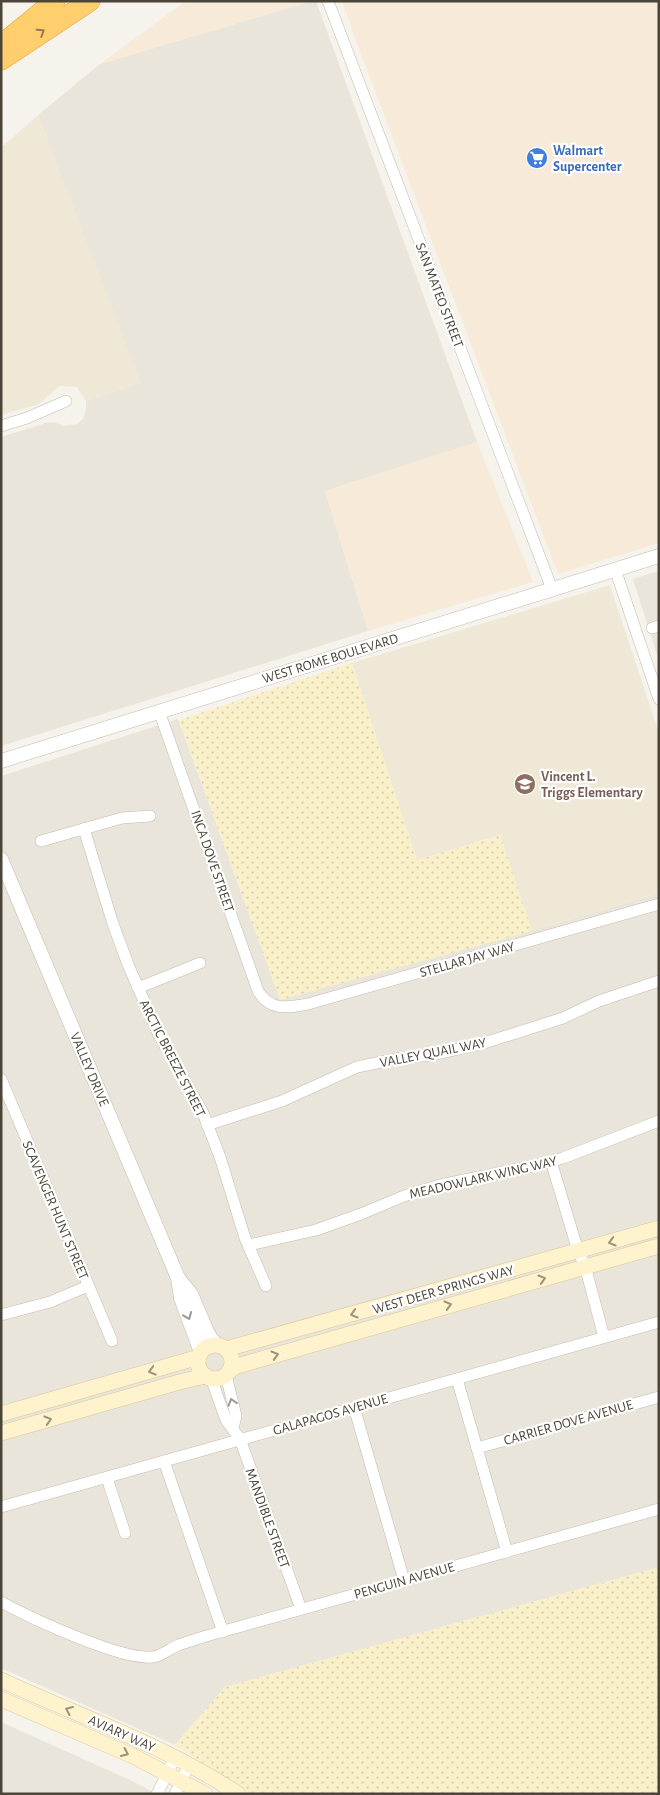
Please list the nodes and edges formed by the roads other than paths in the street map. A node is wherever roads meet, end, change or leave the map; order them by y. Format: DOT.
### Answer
graph roads {
  1 [pos="55,1"];
  2 [pos="90,1"];
  3 [pos="328,1"];
  4 [pos="1,45"];
  5 [pos="1,60"];
  6 [pos="66,401"];
  7 [pos="1,426"];
  8 [pos="659,556"];
  9 [pos="615,569"];
  10 [pos="552,589"];
  11 [pos="659,699"];
  12 [pos="159,711"];
  13 [pos="1,761"];
  14 [pos="150,816"];
  15 [pos="84,829"];
  16 [pos="41,841"];
  17 [pos="1,859"];
  18 [pos="659,904"];
  19 [pos="200,963"];
  20 [pos="659,981"];
  21 [pos="138,988"];
  22 [pos="274,1005"];
  23 [pos="1,1079"];
  24 [pos="659,1121"];
  25 [pos="207,1125"];
  26 [pos="551,1161"];
  27 [pos="659,1228"];
  28 [pos="249,1245"];
  29 [pos="659,1246"];
  30 [pos="582,1259"];
  31 [pos="178,1278"];
  32 [pos="88,1286"];
  33 [pos="266,1286"];
  34 [pos="1,1315"];
  35 [pos="659,1322"];
  36 [pos="604,1337"];
  37 [pos="112,1341"];
  38 [pos="221,1347"];
  39 [pos="200,1355"];
  40 [pos="228,1372"];
  41 [pos="208,1377"];
  42 [pos="457,1379"];
  43 [pos="659,1397"];
  44 [pos="354,1408"];
  45 [pos="1,1414"];
  46 [pos="233,1428"];
  47 [pos="1,1433"];
  48 [pos="240,1440"];
  49 [pos="477,1448"];
  50 [pos="164,1461"];
  51 [pos="107,1478"];
  52 [pos="1,1507"];
  53 [pos="659,1509"];
  54 [pos="125,1533"];
  55 [pos="507,1552"];
  56 [pos="404,1580"];
  57 [pos="1,1602"];
  58 [pos="301,1609"];
  59 [pos="222,1632"];
  60 [pos="1,1680"];
  61 [pos="1,1699"];
  62 [pos="175,1758"];
  63 [pos="189,1765"];
  64 [pos="167,1773"];
  65 [pos="179,1787"];
  66 [pos="157,1794"];
  67 [pos="205,1794"];
  68 [pos="238,1794"];
  1 -- 4 [label="highway"];
  5 -- 2 [label="highway, one-way"];
  3 -- 10 [label="street, SAN MATEO STREET"];
  6 -- 7 [label="street"];
  8 -- 9 [label="street, WEST ROME BOULEVARD"];
  9 -- 10 [label="street, WEST ROME BOULEVARD"];
  9 -- 11 [label="street"];
  10 -- 12 [label="street, WEST ROME BOULEVARD"];
  12 -- 13 [label="street, WEST ROME BOULEVARD"];
  12 -- 22 [label="street, INCA DOVE STREET"];
  14 -- 15 [label="street"];
  15 -- 16 [label="street"];
  15 -- 21 [label="street, ARCTIC BREEZE STREET"];
  17 -- 31 [label="street, VALLEY DRIVE"];
  18 -- 22 [label="street, STELLAR JAY WAY"];
  19 -- 21 [label="street"];
  20 -- 25 [label="street, VALLEY QUAIL WAY"];
  21 -- 25 [label="street, ARCTIC BREEZE STREET"];
  23 -- 32 [label="street, SCAVENGER HUNT STREET"];
  24 -- 26 [label="street, MEADOWLARK WING WAY"];
  25 -- 28 [label="street, ARCTIC BREEZE STREET"];
  26 -- 28 [label="street, MEADOWLARK WING WAY"];
  26 -- 30 [label="street"];
  27 -- 30 [label="main road, WEST DEER SPRINGS WAY, one-way"];
  28 -- 33 [label="street, ARCTIC BREEZE STREET"];
  29 -- 30 [label="main road, WEST DEER SPRINGS WAY"];
  30 -- 36 [label="street"];
  30 -- 38 [label="main road, WEST DEER SPRINGS WAY, one-way"];
  40 -- 30 [label="main road, WEST DEER SPRINGS WAY, one-way"];
  31 -- 38 [label="street, VALLEY DRIVE"];
  31 -- 39 [label="street, VALLEY DRIVE, one-way"];
  32 -- 34 [label="street"];
  32 -- 37 [label="street, SCAVENGER HUNT STREET"];
  35 -- 36 [label="street, GALAPAGOS AVENUE"];
  36 -- 42 [label="street, GALAPAGOS AVENUE"];
  38 -- 39 [label="main road"];
  38 -- 40 [label="main road"];
  39 -- 41 [label="main road"];
  39 -- 45 [label="main road, one-way"];
  40 -- 41 [label="main road"];
  46 -- 40 [label="street, one-way"];
  41 -- 46 [label="street, MANDIBLE STREET"];
  47 -- 41 [label="main road, one-way"];
  42 -- 44 [label="street, GALAPAGOS AVENUE"];
  42 -- 49 [label="street"];
  43 -- 49 [label="street, CARRIER DOVE AVENUE"];
  44 -- 48 [label="street, GALAPAGOS AVENUE"];
  44 -- 56 [label="street"];
  46 -- 48 [label="street, MANDIBLE STREET"];
  48 -- 50 [label="street, GALAPAGOS AVENUE"];
  48 -- 58 [label="street, MANDIBLE STREET"];
  49 -- 55 [label="street"];
  50 -- 51 [label="street, GALAPAGOS AVENUE"];
  50 -- 59 [label="street"];
  51 -- 52 [label="street, GALAPAGOS AVENUE"];
  51 -- 54 [label="street"];
  53 -- 55 [label="street, PENGUIN AVENUE"];
  55 -- 56 [label="street, PENGUIN AVENUE"];
  56 -- 58 [label="street, PENGUIN AVENUE"];
  57 -- 59 [label="street, PENGUIN AVENUE"];
  58 -- 59 [label="street, PENGUIN AVENUE"];
  62 -- 60 [label="main road, AVIARY WAY, one-way"];
  61 -- 64 [label="main road, AVIARY WAY, one-way"];
  62 -- 63 [label="main road, AVIARY WAY"];
  62 -- 64 [label="street"];
  63 -- 65 [label="street"];
  63 -- 68 [label="main road, AVIARY WAY"];
  64 -- 65 [label="main road, AVIARY WAY"];
  64 -- 66 [label="street"];
  65 -- 67 [label="main road, AVIARY WAY"];
}
